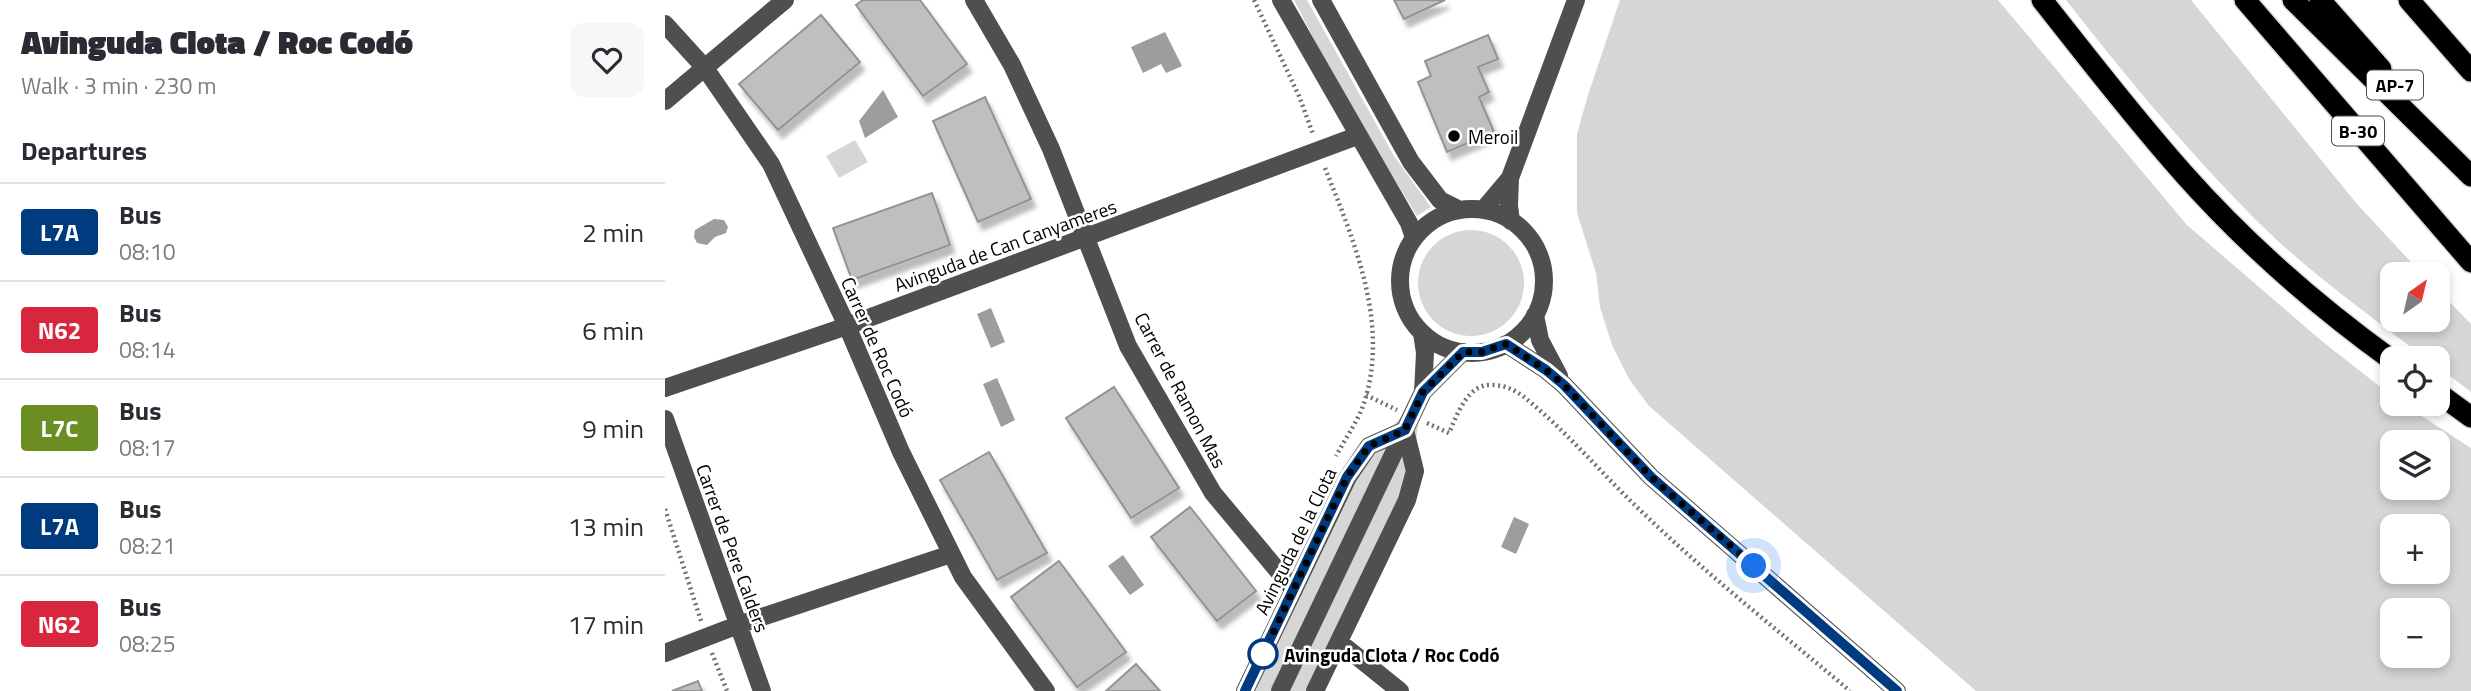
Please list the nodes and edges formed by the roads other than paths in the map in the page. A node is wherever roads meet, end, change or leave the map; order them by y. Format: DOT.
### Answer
graph roads {
  1 [pos="785,0"];
  2 [pos="974,0"];
  3 [pos="1281,0"];
  4 [pos="1321,0"];
  5 [pos="1576,0"];
  6 [pos="2042,0"];
  7 [pos="2245,0"];
  8 [pos="2293,0"];
  9 [pos="2320,0"];
  10 [pos="2409,0"];
  11 [pos="665,24"];
  12 [pos="705,68"];
  13 [pos="2471,71"];
  14 [pos="665,101"];
  15 [pos="1357,136"];
  16 [pos="2471,171"];
  17 [pos="2471,176"];
  18 [pos="1510,178"];
  19 [pos="1459,210"];
  20 [pos="1483,210"];
  21 [pos="1511,221"];
  22 [pos="1087,237"];
  23 [pos="1413,238"];
  24 [pos="2471,262"];
  25 [pos="1535,315"];
  26 [pos="847,326"];
  27 [pos="1422,333"];
  28 [pos="1506,344"];
  29 [pos="2380,351"];
  30 [pos="1463,352"];
  31 [pos="1564,385"];
  32 [pos="665,388"];
  33 [pos="1423,392"];
  34 [pos="2450,402"];
  35 [pos="2471,417"];
  36 [pos="665,419"];
  37 [pos="1408,423"];
  38 [pos="951,554"];
  39 [pos="1294,590"];
  40 [pos="739,625"];
  41 [pos="1339,642"];
  42 [pos="665,653"];
  43 [pos="762,691"];
  44 [pos="1046,691"];
  45 [pos="1245,691"];
  46 [pos="1280,691"];
  47 [pos="1315,691"];
  48 [pos="1400,691"];
  49 [pos="1897,691"];
  1 -- 12 [label="street"];
  2 -- 22 [label="street, Carrer de Ramon Mas"];
  3 -- 15 [label="street"];
  4 -- 19 [label="street"];
  5 -- 18 [label="street"];
  6 -- 29 [label="highway"];
  7 -- 24 [label="highway, B-30"];
  8 -- 17 [label="highway"];
  9 -- 16 [label="highway, AP-7"];
  10 -- 13 [label="highway"];
  11 -- 12 [label="street, Carrer de Roc Codó"];
  12 -- 14 [label="street"];
  12 -- 26 [label="street, Carrer de Roc Codó"];
  15 -- 22 [label="street, Avinguda de Can Canyameres"];
  15 -- 23 [label="street"];
  18 -- 20 [label="street"];
  18 -- 21 [label="street"];
  19 -- 20 [label="street"];
  19 -- 23 [label="street"];
  20 -- 21 [label="street"];
  21 -- 25 [label="street"];
  22 -- 26 [label="street, Avinguda de Can Canyameres"];
  22 -- 39 [label="street, Carrer de Ramon Mas"];
  23 -- 27 [label="street"];
  25 -- 28 [label="street"];
  25 -- 31 [label="street"];
  26 -- 32 [label="street, Avinguda de Can Canyameres"];
  26 -- 38 [label="street, Carrer de Roc Codó"];
  27 -- 30 [label="street"];
  27 -- 33 [label="street"];
  28 -- 30 [label="street"];
  28 -- 31 [label="street"];
  30 -- 33 [label="street"];
  31 -- 49 [label="street"];
  33 -- 37 [label="street"];
  34 -- 35 [label="highway"];
  36 -- 40 [label="street, Carrer de Pere Calders"];
  37 -- 39 [label="street, Avinguda de la Clota"];
  37 -- 41 [label="street"];
  37 -- 46 [label="street"];
  38 -- 40 [label="street"];
  38 -- 44 [label="street, Carrer de Roc Codó"];
  39 -- 45 [label="street, Avinguda de la Clota"];
  40 -- 42 [label="street"];
  40 -- 43 [label="street, Carrer de Pere Calders"];
  41 -- 47 [label="street"];
  41 -- 48 [label="street"];
}
